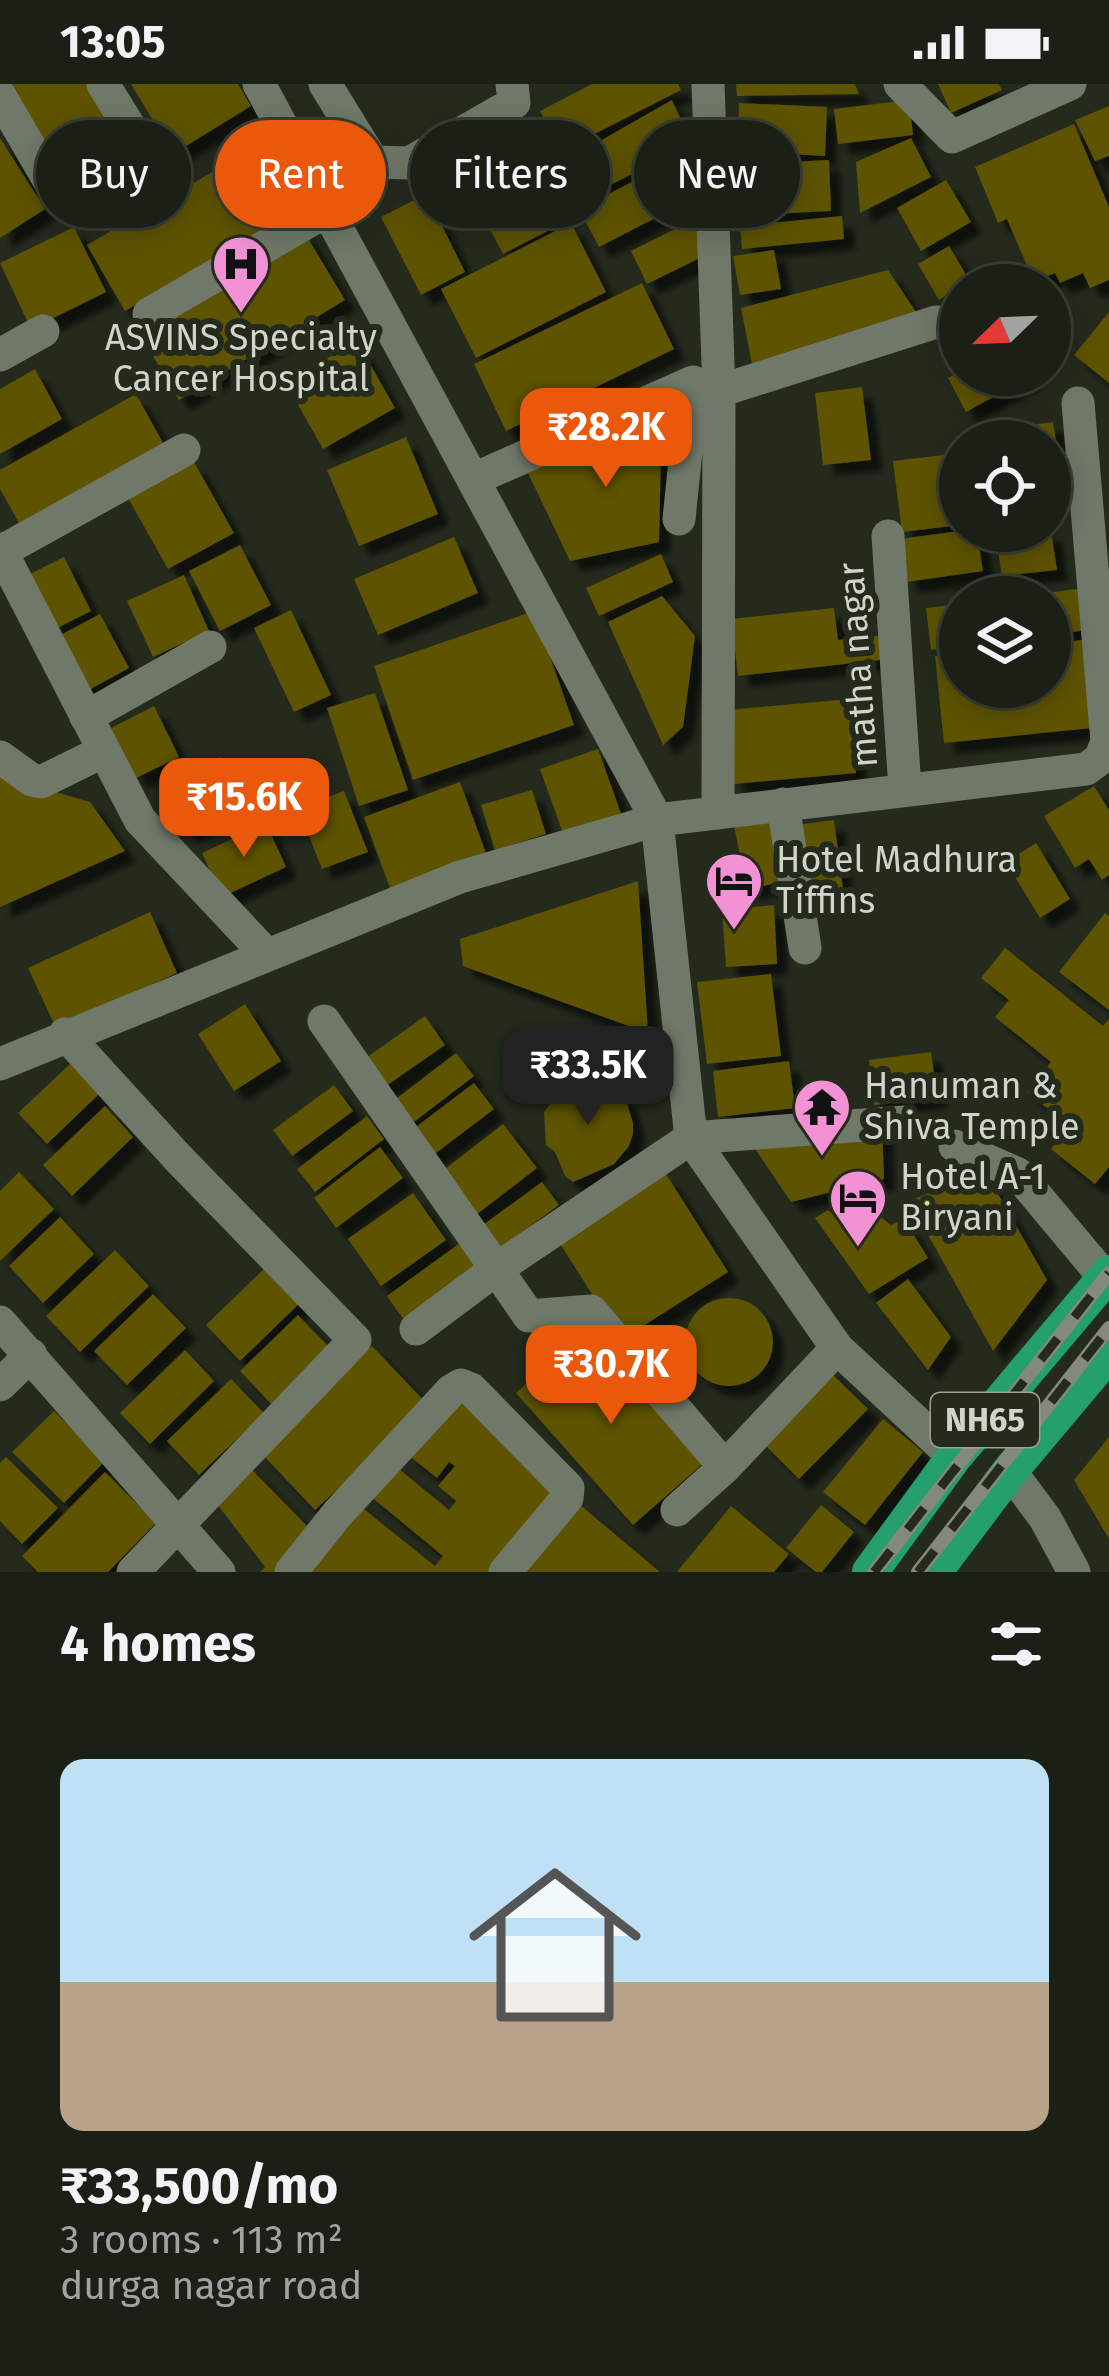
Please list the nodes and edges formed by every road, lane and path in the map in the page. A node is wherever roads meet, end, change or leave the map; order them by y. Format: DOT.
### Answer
graph roads {
  1 [pos="103,84"];
  2 [pos="259,84"];
  3 [pos="325,84"];
  4 [pos="512,84"];
  5 [pos="708,84"];
  6 [pos="900,84"];
  7 [pos="1070,84"];
  8 [pos="0,96"];
  9 [pos="279,120"];
  10 [pos="297,228"];
  11 [pos="338,228"];
  12 [pos="148,314"];
  13 [pos="937,322"];
  14 [pos="43,331"];
  15 [pos="0,355"];
  16 [pos="719,391"];
  17 [pos="1078,403"];
  18 [pos="184,450"];
  19 [pos="474,479"];
  20 [pos="680,520"];
  21 [pos="888,536"];
  22 [pos="1,550"];
  23 [pos="12,600"];
  24 [pos="210,647"];
  25 [pos="86,717"];
  26 [pos="104,751"];
  27 [pos="0,757"];
  28 [pos="905,789"];
  29 [pos="783,804"];
  30 [pos="718,813"];
  31 [pos="657,820"];
  32 [pos="805,948"];
  33 [pos="266,954"];
  34 [pos="324,1021"];
  35 [pos="65,1034"];
  36 [pos="0,1064"];
  37 [pos="904,1122"];
  38 [pos="691,1138"];
  39 [pos="955,1146"];
  40 [pos="495,1270"];
  41 [pos="1107,1276"];
  42 [pos="0,1322"];
  43 [pos="416,1329"];
  44 [pos="837,1348"];
  45 [pos="1109,1353"];
  46 [pos="31,1355"];
  47 [pos="0,1385"];
  48 [pos="954,1457"];
  49 [pos="725,1467"];
  50 [pos="1010,1472"];
  51 [pos="677,1510"];
  52 [pos="181,1524"];
  53 [pos="133,1572"];
  54 [pos="219,1572"];
  55 [pos="291,1572"];
  56 [pos="506,1572"];
  57 [pos="870,1572"];
  58 [pos="934,1572"];
  59 [pos="1074,1572"];
  1 -- 8 [label="street"];
  2 -- 9 [label="street"];
  3 -- 4 [label="street"];
  5 -- 16 [label="street"];
  6 -- 7 [label="street"];
  10 -- 12 [label="street"];
  11 -- 19 [label="street"];
  13 -- 16 [label="street"];
  14 -- 15 [label="street"];
  16 -- 30 [label="street"];
  17 -- 28 [label="street"];
  18 -- 22 [label="street"];
  19 -- 20 [label="street"];
  19 -- 31 [label="street"];
  21 -- 28 [label="street, matha nagar"];
  22 -- 23 [label="street"];
  23 -- 25 [label="street"];
  24 -- 25 [label="street"];
  25 -- 26 [label="street"];
  26 -- 27 [label="street"];
  26 -- 33 [label="street"];
  28 -- 29 [label="street"];
  29 -- 30 [label="street"];
  29 -- 32 [label="street"];
  30 -- 31 [label="street"];
  31 -- 33 [label="street"];
  31 -- 38 [label="street"];
  33 -- 35 [label="street"];
  34 -- 40 [label="street"];
  35 -- 36 [label="street"];
  35 -- 52 [label="street"];
  37 -- 38 [label="street"];
  38 -- 40 [label="street"];
  38 -- 44 [label="street"];
  39 -- 41 [label="street"];
  40 -- 43 [label="street"];
  40 -- 49 [label="street"];
  41 -- 48 [label="highway, NH65"];
  42 -- 46 [label="street"];
  44 -- 48 [label="street"];
  44 -- 49 [label="street"];
  45 -- 50 [label="highway, NH65"];
  46 -- 47 [label="street"];
  46 -- 52 [label="street"];
  48 -- 57 [label="highway, NH65"];
  49 -- 51 [label="street"];
  50 -- 58 [label="highway, NH65"];
  50 -- 59 [label="street"];
  52 -- 53 [label="street"];
  52 -- 54 [label="street"];
  55 -- 56 [label="street"];
}
